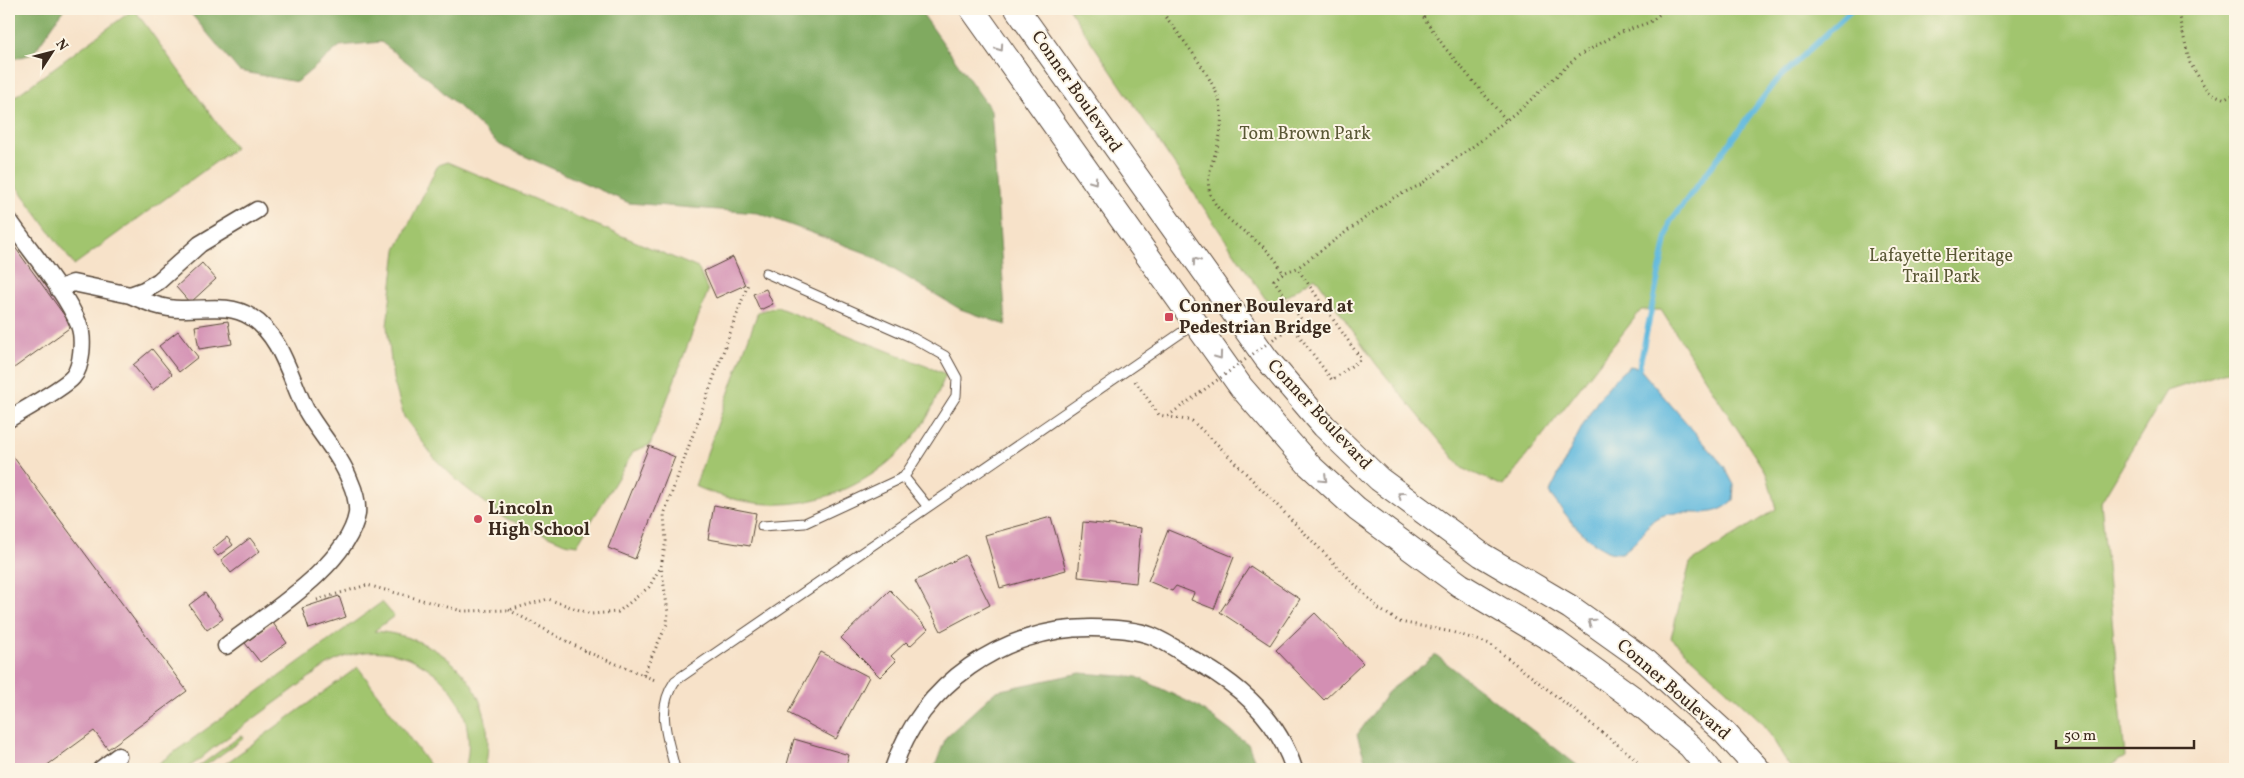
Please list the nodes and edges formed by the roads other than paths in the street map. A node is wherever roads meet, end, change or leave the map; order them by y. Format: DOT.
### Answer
graph roads {
  1 [pos="972,9"];
  2 [pos="1017,9"];
  3 [pos="257,210"];
  4 [pos="9,220"];
  5 [pos="766,273"];
  6 [pos="58,289"];
  7 [pos="130,294"];
  8 [pos="1225,301"];
  9 [pos="1195,323"];
  10 [pos="9,419"];
  11 [pos="904,477"];
  12 [pos="928,507"];
  13 [pos="762,526"];
  14 [pos="226,646"];
  15 [pos="118,756"];
  16 [pos="101,769"];
  17 [pos="675,769"];
  18 [pos="893,769"];
  19 [pos="1294,769"];
  20 [pos="1709,769"];
  21 [pos="1758,769"];
  1 -- 9 [label="main road, Conner Boulevard, one-way"];
  8 -- 2 [label="main road, Conner Boulevard, one-way"];
  3 -- 7 [label="street"];
  4 -- 6 [label="street"];
  5 -- 11 [label="lane"];
  6 -- 7 [label="street"];
  6 -- 10 [label="street"];
  7 -- 14 [label="street"];
  8 -- 9 [label="main road"];
  21 -- 8 [label="main road, Conner Boulevard, one-way"];
  9 -- 12 [label="lane"];
  9 -- 20 [label="main road, Conner Boulevard, one-way"];
  11 -- 12 [label="lane"];
  11 -- 13 [label="lane"];
  12 -- 17 [label="lane"];
  15 -- 16 [label="street"];
  18 -- 19 [label="street"];
}
